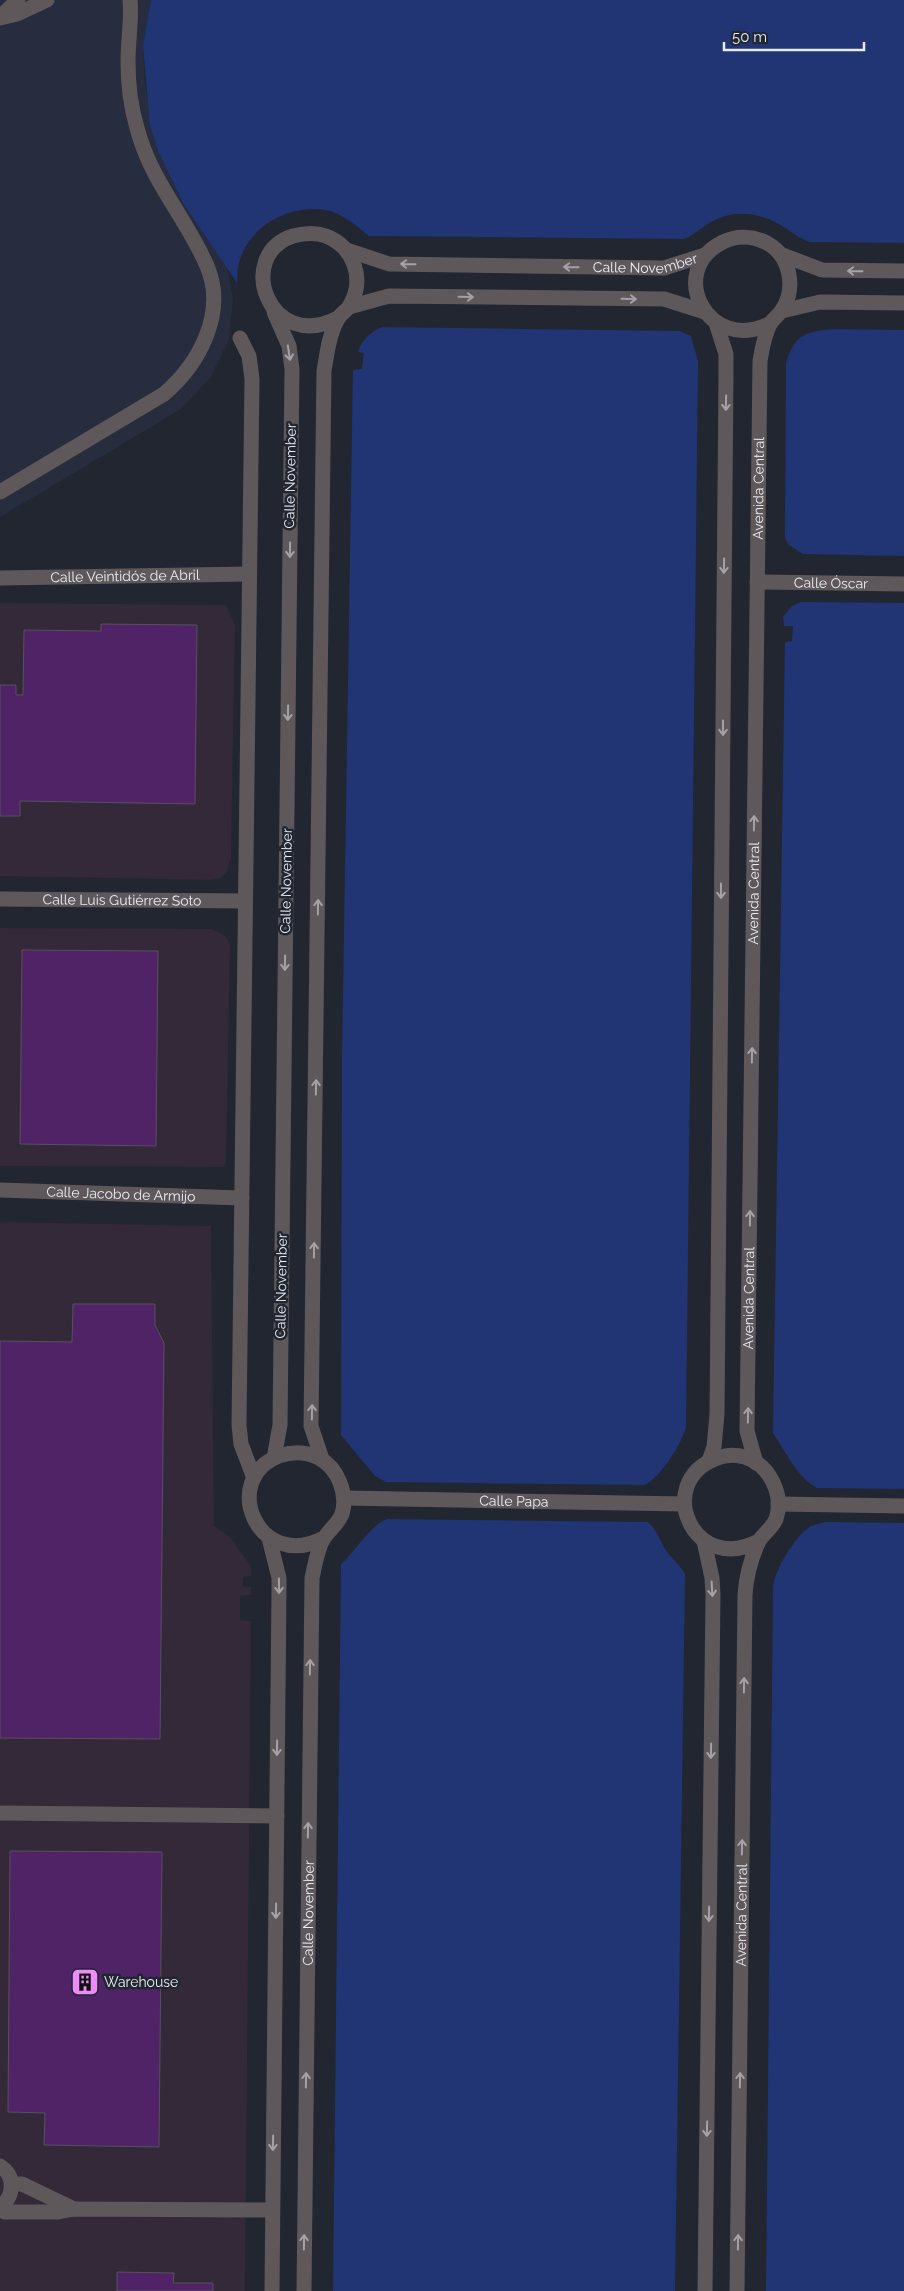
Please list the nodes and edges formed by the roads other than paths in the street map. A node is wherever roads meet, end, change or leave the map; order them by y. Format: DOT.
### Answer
graph roads {
  1 [pos="18,0"];
  2 [pos="47,0"];
  3 [pos="130,0"];
  4 [pos="0,18"];
  5 [pos="347,250"];
  6 [pos="780,254"];
  7 [pos="705,255"];
  8 [pos="904,271"];
  9 [pos="904,303"];
  10 [pos="349,307"];
  11 [pos="272,308"];
  12 [pos="782,311"];
  13 [pos="710,317"];
  14 [pos="338,318"];
  15 [pos="771,323"];
  16 [pos="240,338"];
  17 [pos="0,492"];
  18 [pos="249,574"];
  19 [pos="0,578"];
  20 [pos="757,582"];
  21 [pos="904,584"];
  22 [pos="0,899"];
  23 [pos="245,900"];
  24 [pos="0,1190"];
  25 [pos="242,1198"];
  26 [pos="274,1458"];
  27 [pos="322,1459"];
  28 [pos="709,1461"];
  29 [pos="756,1463"];
  30 [pos="254,1478"];
  31 [pos="344,1498"];
  32 [pos="684,1504"];
  33 [pos="778,1504"];
  34 [pos="904,1506"];
  35 [pos="269,1538"];
  36 [pos="324,1538"];
  37 [pos="704,1541"];
  38 [pos="759,1541"];
  39 [pos="0,1813"];
  40 [pos="277,1816"];
  41 [pos="0,2166"];
  42 [pos="12,2184"];
  43 [pos="0,2208"];
  44 [pos="74,2209"];
  45 [pos="272,2210"];
  46 [pos="272,2291"];
  47 [pos="304,2291"];
  48 [pos="705,2291"];
  49 [pos="738,2291"];
  1 -- 4 [label="street"];
  2 -- 4 [label="street"];
  3 -- 17 [label="street"];
  7 -- 5 [label="street, Calle November, one-way"];
  5 -- 10 [label="street"];
  5 -- 11 [label="street"];
  6 -- 7 [label="street"];
  8 -- 6 [label="street, one-way"];
  6 -- 12 [label="street"];
  7 -- 13 [label="street"];
  9 -- 12 [label="street"];
  10 -- 13 [label="street, one-way"];
  10 -- 14 [label="street"];
  11 -- 14 [label="street"];
  11 -- 26 [label="street, Calle November, one-way"];
  12 -- 15 [label="street"];
  13 -- 15 [label="street"];
  13 -- 28 [label="street, one-way"];
  27 -- 14 [label="street, one-way"];
  15 -- 20 [label="street, Avenida Central"];
  16 -- 18 [label="street"];
  18 -- 19 [label="street, Calle Veintidós de Abril"];
  18 -- 23 [label="street"];
  20 -- 21 [label="street, Calle Óscar"];
  29 -- 20 [label="street, Avenida Central, one-way"];
  22 -- 23 [label="street, Calle Luis Gutiérrez Soto"];
  23 -- 25 [label="street"];
  24 -- 25 [label="street, Calle Jacobo de Armijo"];
  25 -- 30 [label="street"];
  26 -- 27 [label="street"];
  26 -- 30 [label="street"];
  27 -- 31 [label="street"];
  28 -- 29 [label="street"];
  28 -- 32 [label="street"];
  29 -- 33 [label="street"];
  30 -- 35 [label="street"];
  31 -- 32 [label="street, Calle Papa"];
  31 -- 36 [label="street"];
  32 -- 37 [label="street"];
  33 -- 34 [label="street"];
  33 -- 38 [label="street"];
  35 -- 36 [label="street"];
  35 -- 40 [label="street, one-way"];
  47 -- 36 [label="street, Calle November, one-way"];
  37 -- 38 [label="street"];
  37 -- 48 [label="street, one-way"];
  49 -- 38 [label="street, Avenida Central, one-way"];
  39 -- 40 [label="street"];
  40 -- 45 [label="street, one-way"];
  41 -- 42 [label="street"];
  42 -- 43 [label="street"];
  42 -- 44 [label="street"];
  43 -- 44 [label="street"];
  44 -- 45 [label="street"];
  45 -- 46 [label="street"];
}
